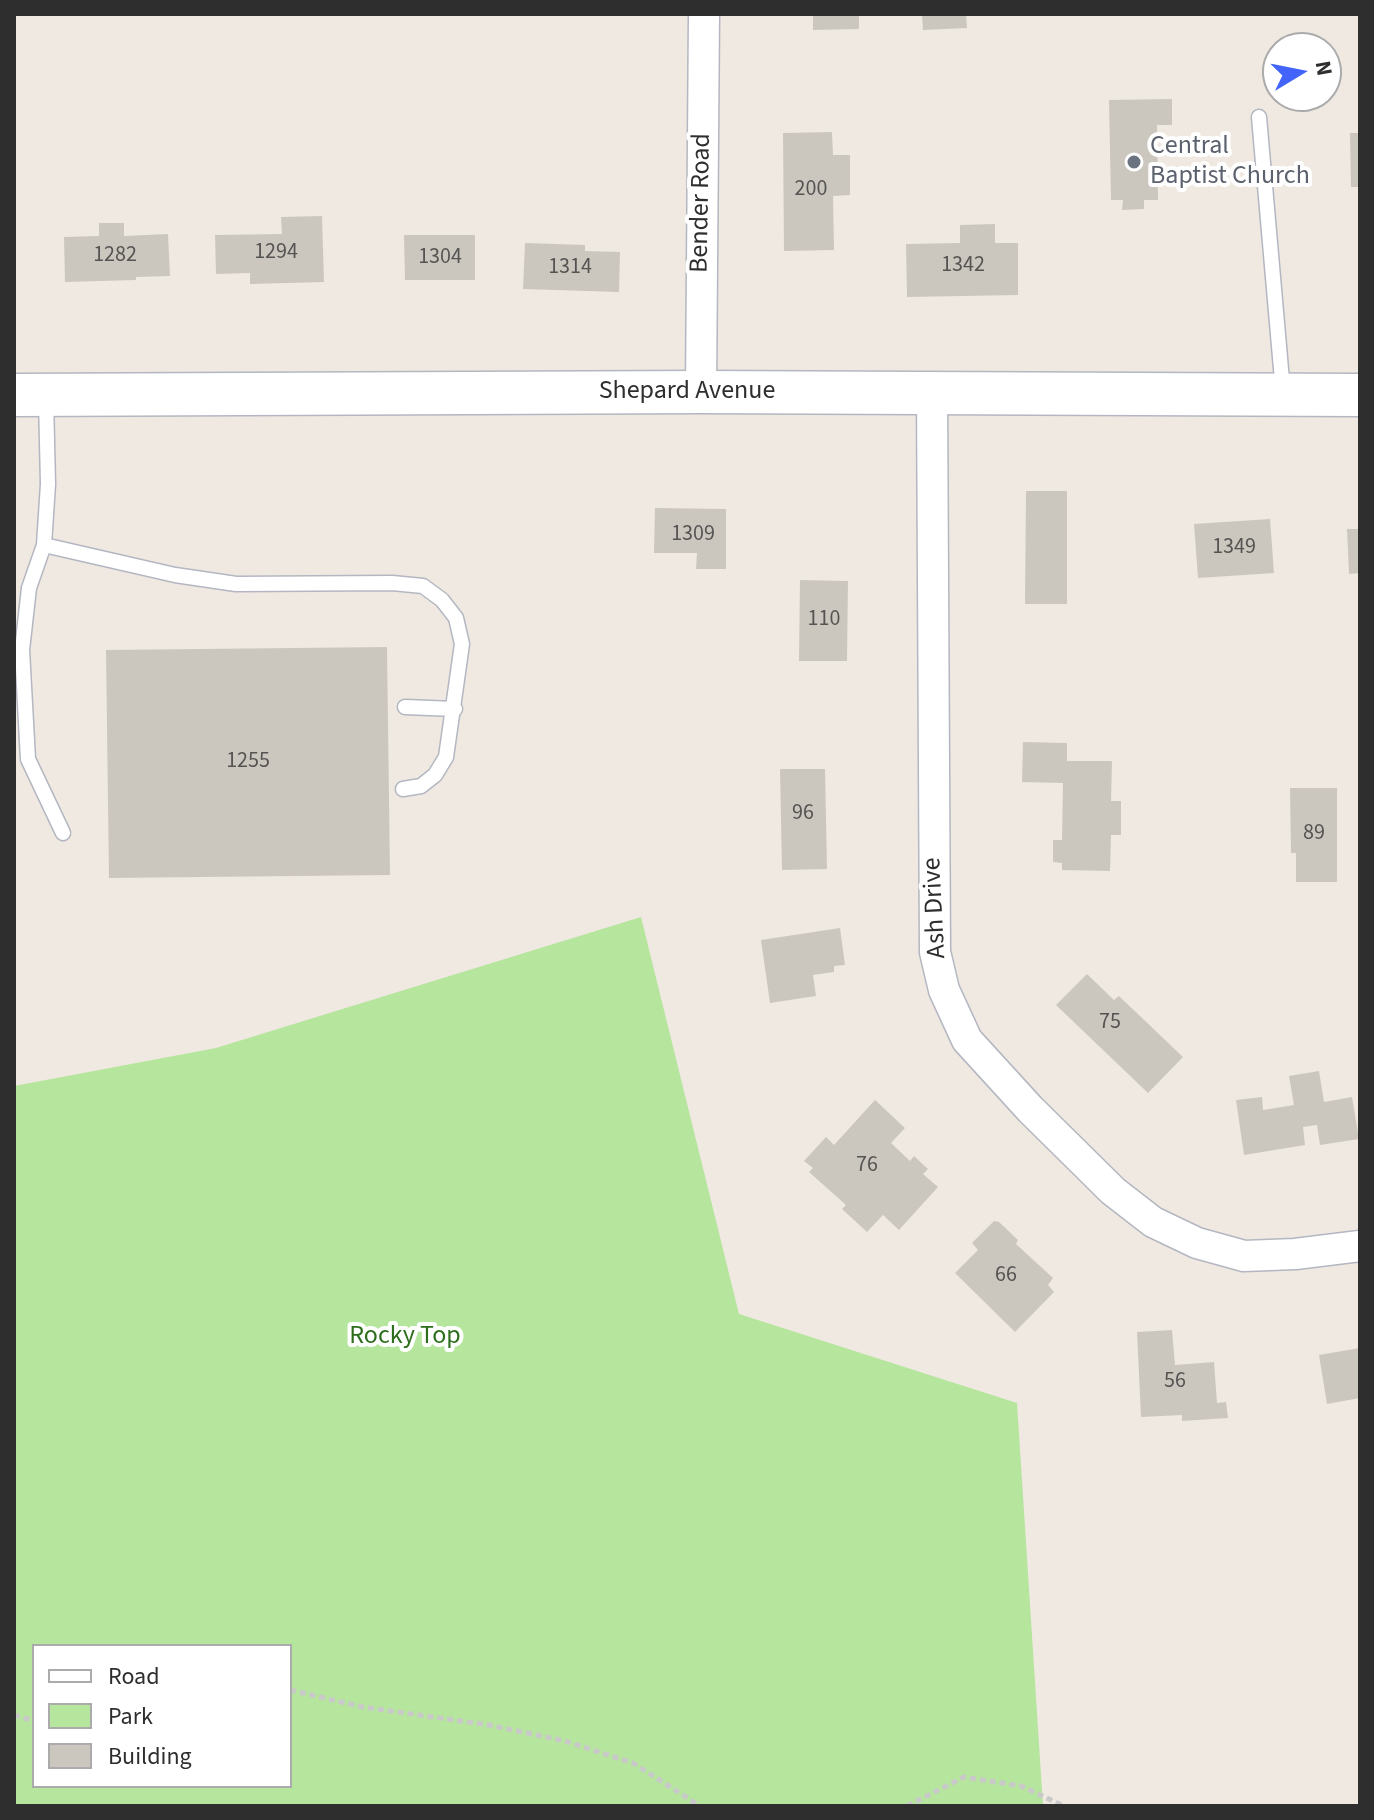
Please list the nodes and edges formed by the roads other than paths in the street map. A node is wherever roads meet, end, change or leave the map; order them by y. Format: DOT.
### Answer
graph roads {
  1 [pos="704,14"];
  2 [pos="1259,117"];
  3 [pos="701,392"];
  4 [pos="932,392"];
  5 [pos="1283,394"];
  6 [pos="30,395"];
  7 [pos="1360,395"];
  8 [pos="44,545"];
  9 [pos="405,707"];
  10 [pos="455,709"];
  11 [pos="403,789"];
  12 [pos="63,833"];
  13 [pos="1360,1246"];
  1 -- 3 [label="street, Bender Road"];
  2 -- 5 [label="lane"];
  3 -- 4 [label="main road, Shepard Avenue"];
  3 -- 6 [label="main road, Shepard Avenue"];
  4 -- 5 [label="main road, Shepard Avenue"];
  4 -- 13 [label="street, Ash Drive"];
  5 -- 7 [label="main road, Shepard Avenue"];
  6 -- 8 [label="lane"];
  8 -- 10 [label="lane"];
  8 -- 12 [label="lane"];
  9 -- 10 [label="lane"];
  10 -- 11 [label="lane"];
}
